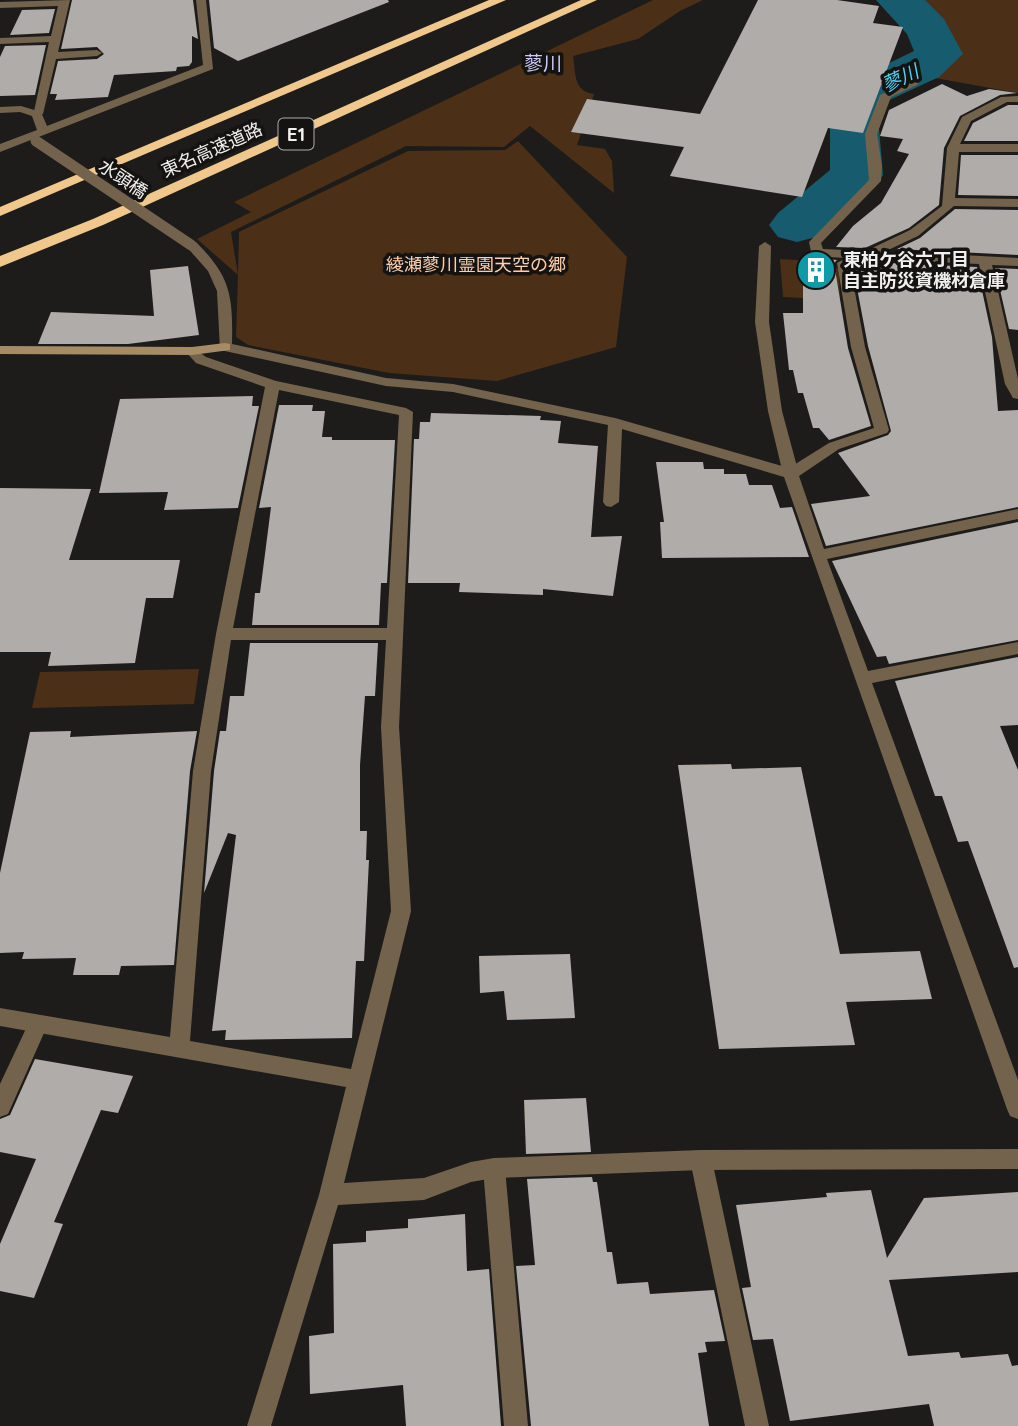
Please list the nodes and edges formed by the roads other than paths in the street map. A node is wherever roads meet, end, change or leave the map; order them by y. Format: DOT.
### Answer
graph roads {
  1 [pos="201,0"];
  2 [pos="500,0"];
  3 [pos="591,0"];
  4 [pos="65,1"];
  5 [pos="0,5"];
  6 [pos="54,39"];
  7 [pos="0,41"];
  8 [pos="97,53"];
  9 [pos="50,56"];
  10 [pos="913,83"];
  11 [pos="1018,99"];
  12 [pos="0,110"];
  13 [pos="37,114"];
  14 [pos="37,136"];
  15 [pos="0,148"];
  16 [pos="953,148"];
  17 [pos="1018,148"];
  18 [pos="949,202"];
  19 [pos="1018,203"];
  20 [pos="0,212"];
  21 [pos="765,246"];
  22 [pos="868,255"];
  23 [pos="985,260"];
  24 [pos="0,262"];
  25 [pos="1018,262"];
  26 [pos="225,347"];
  27 [pos="0,350"];
  28 [pos="192,351"];
  29 [pos="273,385"];
  30 [pos="1018,395"];
  31 [pos="615,422"];
  32 [pos="791,474"];
  33 [pos="611,502"];
  34 [pos="1018,514"];
  35 [pos="818,556"];
  36 [pos="224,634"];
  37 [pos="396,634"];
  38 [pos="1018,648"];
  39 [pos="864,678"];
  40 [pos="0,1017"];
  41 [pos="38,1024"];
  42 [pos="179,1049"];
  43 [pos="359,1080"];
  44 [pos="0,1107"];
  45 [pos="1018,1109"];
  46 [pos="1018,1159"];
  47 [pos="701,1160"];
  48 [pos="494,1168"];
  49 [pos="330,1195"];
  50 [pos="259,1426"];
  51 [pos="516,1426"];
  52 [pos="757,1426"];
  1 -- 14 [label="street"];
  2 -- 20 [label="highway, 東名高速道路 / E1"];
  3 -- 24 [label="highway, 東名高速道路 / E1"];
  4 -- 5 [label="street"];
  4 -- 6 [label="street"];
  6 -- 7 [label="street"];
  6 -- 9 [label="street"];
  8 -- 9 [label="street"];
  9 -- 13 [label="street"];
  10 -- 22 [label="street"];
  11 -- 16 [label="street"];
  12 -- 13 [label="street"];
  13 -- 14 [label="street"];
  14 -- 15 [label="street"];
  14 -- 26 [label="street, 水頭橋, bridge"];
  16 -- 17 [label="street"];
  16 -- 18 [label="street"];
  18 -- 19 [label="street"];
  18 -- 22 [label="street"];
  21 -- 32 [label="street"];
  22 -- 23 [label="street"];
  22 -- 32 [label="street"];
  23 -- 25 [label="street"];
  23 -- 30 [label="street"];
  26 -- 28 [label="street"];
  26 -- 31 [label="street"];
  27 -- 28 [label="street"];
  28 -- 29 [label="street"];
  29 -- 36 [label="street"];
  29 -- 37 [label="street"];
  31 -- 32 [label="street"];
  31 -- 33 [label="street"];
  32 -- 35 [label="street"];
  34 -- 35 [label="street"];
  35 -- 39 [label="street"];
  36 -- 37 [label="street"];
  36 -- 42 [label="street"];
  37 -- 43 [label="street"];
  38 -- 39 [label="street"];
  39 -- 45 [label="street"];
  40 -- 41 [label="street"];
  41 -- 42 [label="street"];
  41 -- 44 [label="street"];
  42 -- 43 [label="street"];
  43 -- 49 [label="street"];
  46 -- 47 [label="street"];
  47 -- 48 [label="street"];
  47 -- 52 [label="street"];
  48 -- 49 [label="street"];
  48 -- 51 [label="street"];
  49 -- 50 [label="street"];
}
